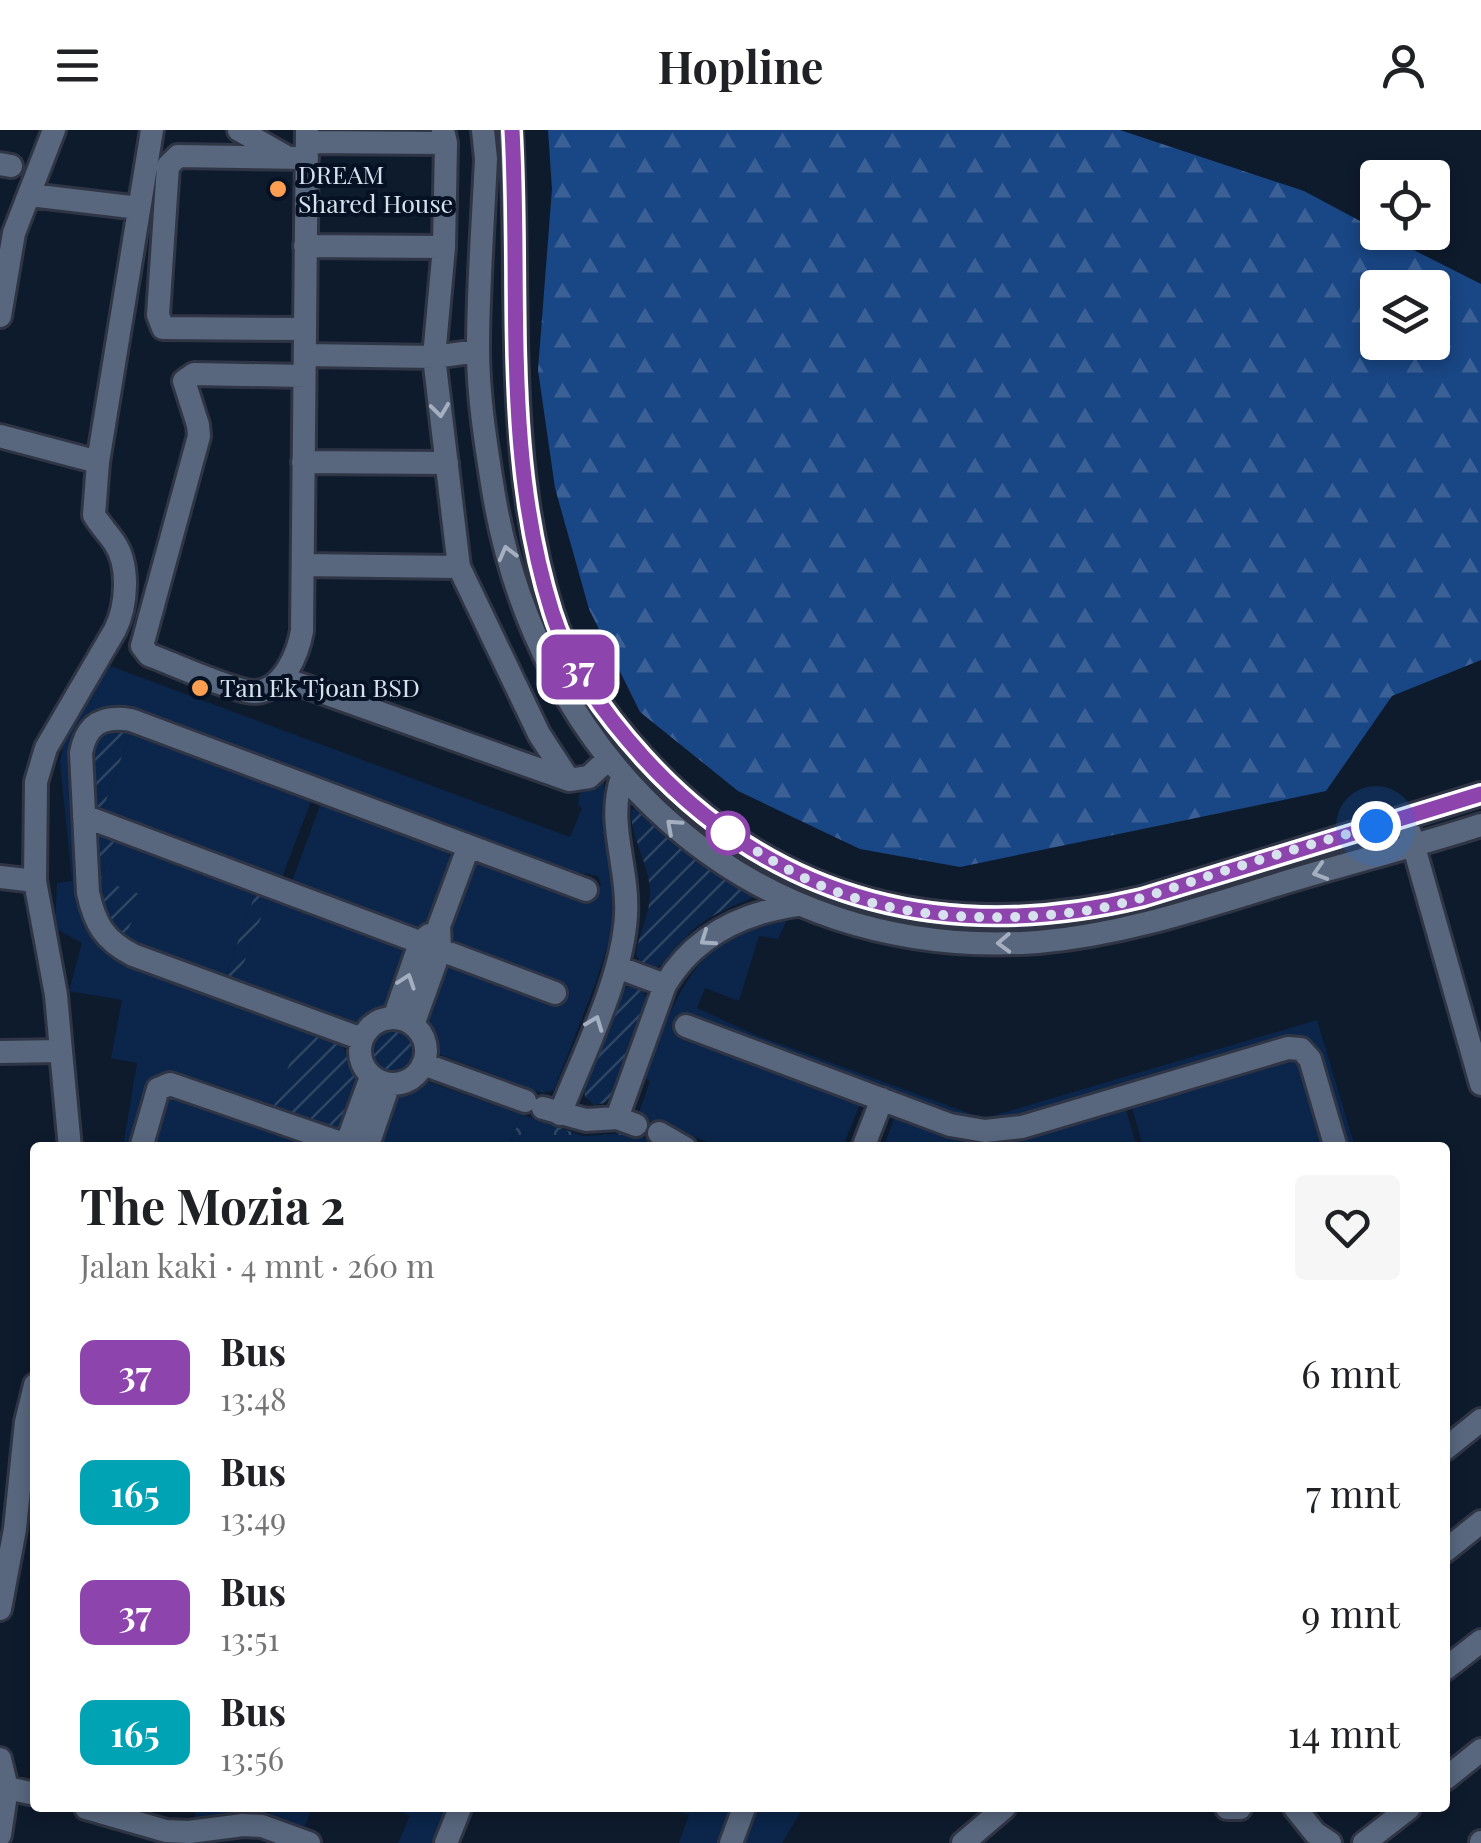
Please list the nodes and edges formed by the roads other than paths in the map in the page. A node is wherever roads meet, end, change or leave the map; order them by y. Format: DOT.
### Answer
graph roads {
  1 [pos="54,130"];
  2 [pos="152,130"];
  3 [pos="225,130"];
  4 [pos="239,130"];
  5 [pos="483,130"];
  6 [pos="512,130"];
  7 [pos="445,136"];
  8 [pos="302,147"];
  9 [pos="207,157"];
  10 [pos="30,196"];
  11 [pos="139,208"];
  12 [pos="315,246"];
  13 [pos="444,247"];
  14 [pos="0,316"];
  15 [pos="304,328"];
  16 [pos="478,351"];
  17 [pos="434,357"];
  18 [pos="304,366"];
  19 [pos="0,436"];
  20 [pos="98,462"];
  21 [pos="303,462"];
  22 [pos="446,463"];
  23 [pos="303,564"];
  24 [pos="459,567"];
  25 [pos="552,613"];
  26 [pos="527,621"];
  27 [pos="282,678"];
  28 [pos="615,768"];
  29 [pos="569,780"];
  30 [pos="1481,794"];
  31 [pos="84,816"];
  32 [pos="1405,817"];
  33 [pos="1481,824"];
  34 [pos="1414,846"];
  35 [pos="468,848"];
  36 [pos="0,876"];
  37 [pos="35,880"];
  38 [pos="586,890"];
  39 [pos="798,905"];
  40 [pos="433,940"];
  41 [pos="617,967"];
  42 [pos="665,985"];
  43 [pos="556,993"];
  44 [pos="403,1022"];
  45 [pos="686,1026"];
  46 [pos="362,1039"];
  47 [pos="61,1051"];
  48 [pos="0,1052"];
  49 [pos="423,1064"];
  50 [pos="380,1080"];
  51 [pos="1481,1084"];
  52 [pos="882,1100"];
  53 [pos="543,1108"];
  54 [pos="659,1133"];
  55 [pos="69,1142"];
  56 [pos="143,1142"];
  57 [pos="341,1142"];
  58 [pos="355,1142"];
  59 [pos="674,1142"];
  60 [pos="866,1142"];
  61 [pos="1334,1142"];
  62 [pos="30,1406"];
  63 [pos="1481,1420"];
  64 [pos="1450,1445"];
  65 [pos="1481,1522"];
  66 [pos="1450,1547"];
  67 [pos="30,1554"];
  68 [pos="6,1562"];
  69 [pos="0,1608"];
  70 [pos="1481,1641"];
  71 [pos="1450,1665"];
  72 [pos="1480,1752"];
  73 [pos="0,1759"];
  74 [pos="1450,1775"];
  75 [pos="7,1788"];
  76 [pos="30,1793"];
  77 [pos="99,1812"];
  78 [pos="458,1812"];
  79 [pos="743,1812"];
  80 [pos="999,1812"];
  81 [pos="1298,1812"];
  82 [pos="1404,1812"];
  83 [pos="0,1835"];
  84 [pos="309,1843"];
  85 [pos="446,1843"];
  86 [pos="731,1843"];
  87 [pos="962,1843"];
  88 [pos="1330,1843"];
  89 [pos="1364,1843"];
  1 -- 10 [label="street"];
  2 -- 11 [label="street"];
  3 -- 9 [label="street"];
  4 -- 8 [label="street"];
  5 -- 16 [label="street"];
  6 -- 25 [label="street"];
  7 -- 8 [label="street"];
  7 -- 13 [label="street"];
  8 -- 9 [label="street"];
  8 -- 12 [label="street"];
  9 -- 15 [label="street"];
  10 -- 11 [label="street"];
  10 -- 14 [label="street"];
  11 -- 20 [label="street"];
  12 -- 13 [label="street"];
  12 -- 15 [label="street"];
  13 -- 17 [label="street"];
  15 -- 18 [label="street"];
  16 -- 17 [label="street"];
  26 -- 16 [label="street, one-way"];
  17 -- 18 [label="street"];
  17 -- 22 [label="street, one-way"];
  18 -- 21 [label="street"];
  18 -- 27 [label="street"];
  19 -- 20 [label="street"];
  20 -- 37 [label="street"];
  21 -- 22 [label="street"];
  21 -- 23 [label="street"];
  22 -- 24 [label="street"];
  23 -- 24 [label="street"];
  23 -- 27 [label="street"];
  24 -- 29 [label="street"];
  25 -- 26 [label="street"];
  25 -- 32 [label="street"];
  26 -- 28 [label="street"];
  27 -- 29 [label="street"];
  28 -- 29 [label="street"];
  39 -- 28 [label="street, one-way"];
  28 -- 41 [label="street"];
  30 -- 32 [label="street"];
  31 -- 35 [label="street"];
  31 -- 40 [label="street"];
  31 -- 46 [label="street"];
  32 -- 34 [label="street"];
  33 -- 34 [label="street"];
  34 -- 39 [label="street, one-way"];
  34 -- 51 [label="street"];
  35 -- 38 [label="street"];
  35 -- 40 [label="street"];
  36 -- 37 [label="street"];
  37 -- 47 [label="street"];
  39 -- 42 [label="street, one-way"];
  40 -- 43 [label="street"];
  40 -- 44 [label="street"];
  41 -- 42 [label="street"];
  53 -- 41 [label="street, one-way"];
  42 -- 53 [label="street"];
  44 -- 46 [label="street"];
  44 -- 49 [label="street"];
  45 -- 52 [label="street"];
  46 -- 50 [label="street"];
  47 -- 48 [label="street"];
  47 -- 55 [label="street"];
  49 -- 50 [label="street"];
  49 -- 53 [label="street"];
  50 -- 58 [label="street"];
  52 -- 60 [label="street"];
  52 -- 61 [label="street"];
  54 -- 59 [label="street"];
  56 -- 57 [label="street"];
  62 -- 68 [label="street"];
  63 -- 64 [label="street"];
  65 -- 66 [label="street"];
  67 -- 68 [label="street"];
  68 -- 69 [label="street"];
  70 -- 71 [label="street"];
  72 -- 74 [label="street"];
  73 -- 75 [label="street"];
  75 -- 76 [label="street"];
  75 -- 83 [label="street"];
  77 -- 84 [label="street"];
  78 -- 85 [label="street"];
  79 -- 86 [label="street"];
  80 -- 87 [label="street"];
  81 -- 88 [label="street"];
  82 -- 89 [label="street"];
}
